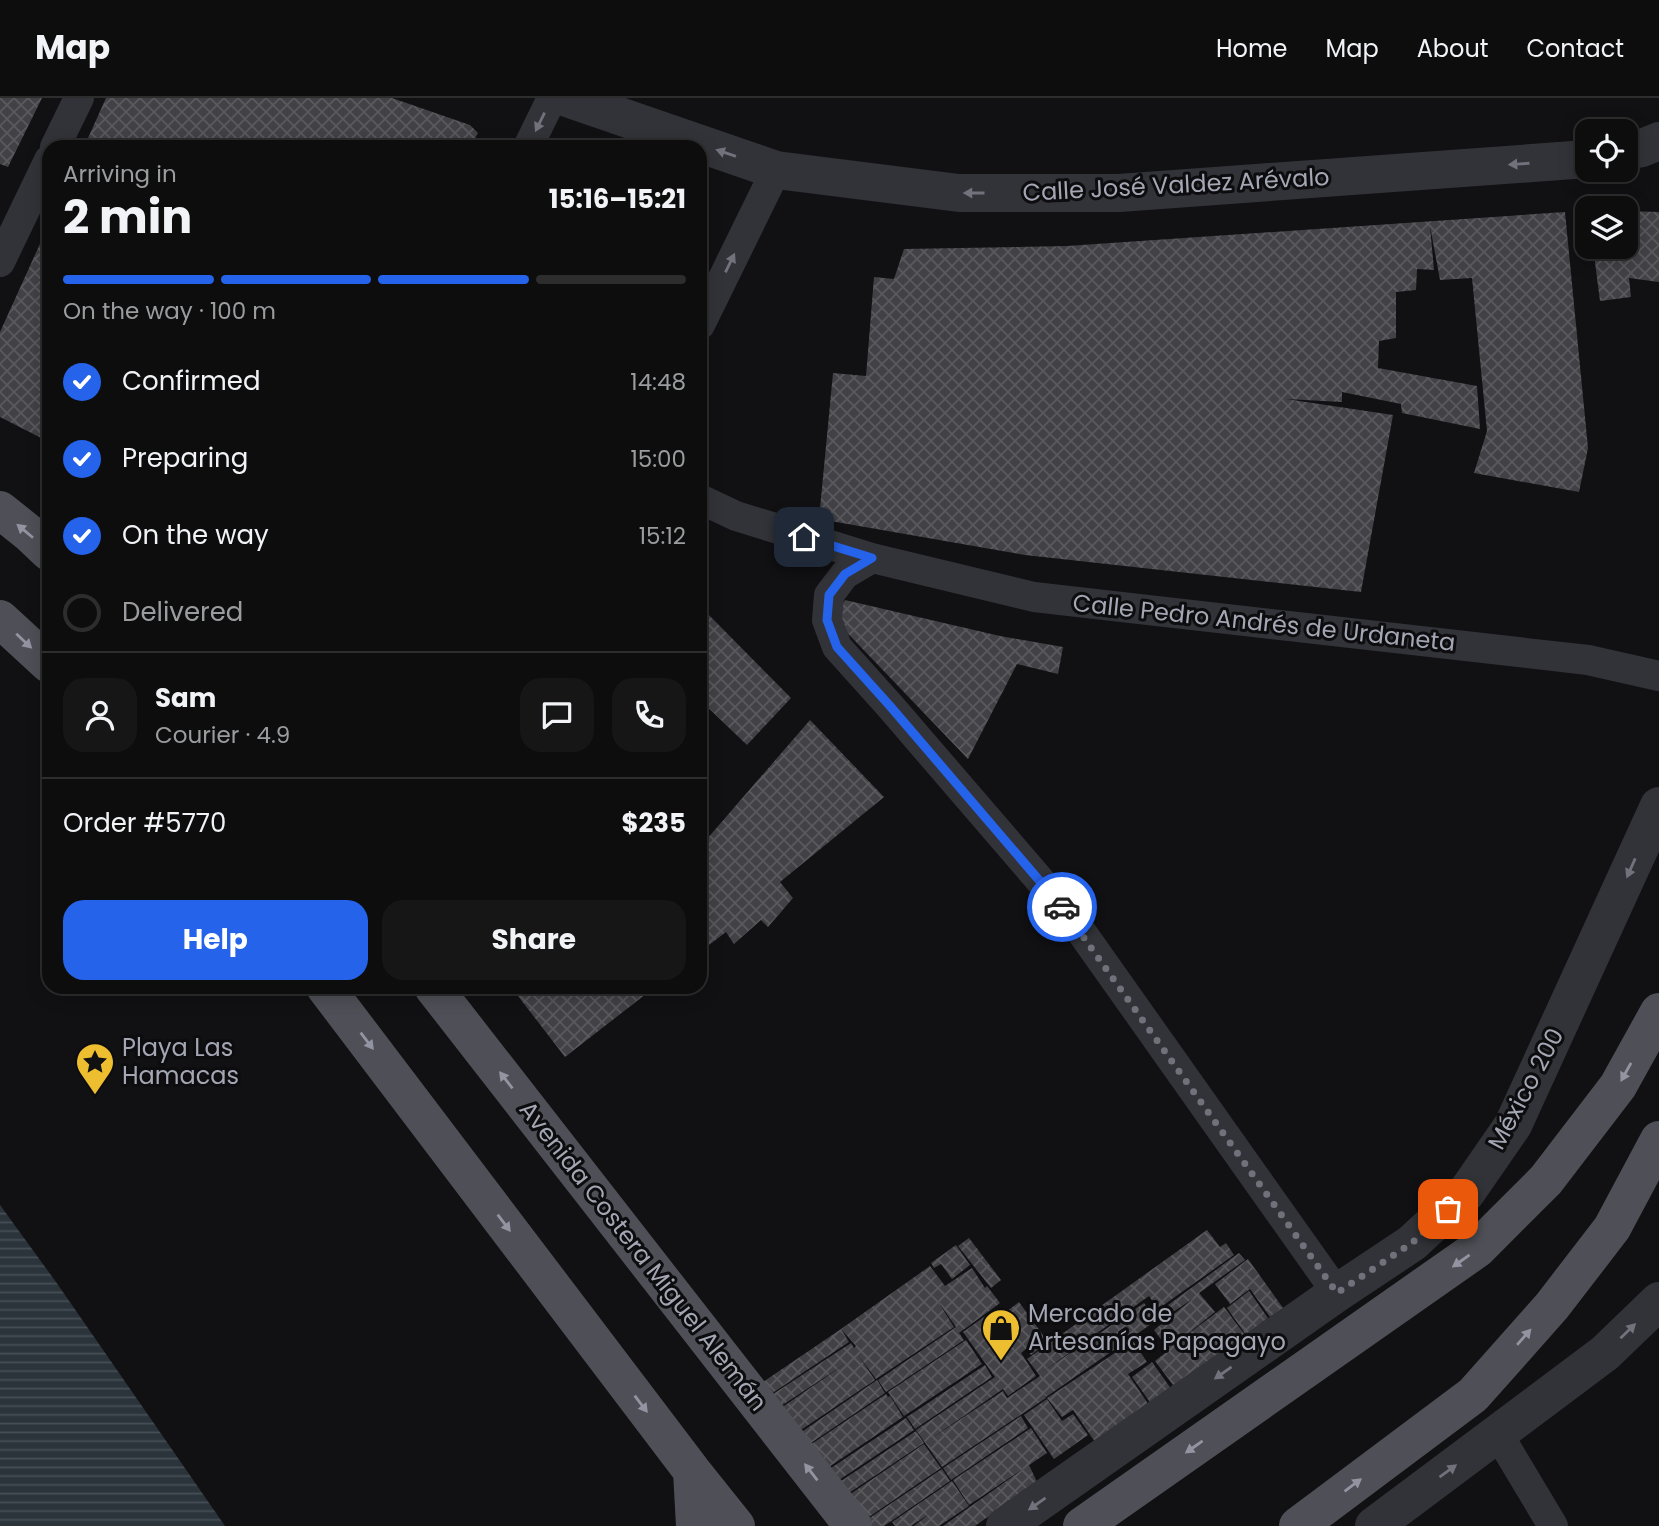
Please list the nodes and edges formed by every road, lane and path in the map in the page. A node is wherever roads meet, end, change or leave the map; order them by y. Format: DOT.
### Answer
graph roads {
  1 [pos="79,98"];
  2 [pos="552,98"];
  3 [pos="567,98"];
  4 [pos="58,140"];
  5 [pos="531,140"];
  6 [pos="689,140"];
  7 [pos="1659,141"];
  8 [pos="707,146"];
  9 [pos="1638,149"];
  10 [pos="1575,160"];
  11 [pos="776,170"];
  12 [pos="42,175"];
  13 [pos="0,262"];
  14 [pos="707,311"];
  15 [pos="707,502"];
  16 [pos="0,510"];
  17 [pos="42,545"];
  18 [pos="872,558"];
  19 [pos="0,619"];
  20 [pos="42,658"];
  21 [pos="1659,676"];
  22 [pos="1659,806"];
  23 [pos="331,994"];
  24 [pos="438,994"];
  25 [pos="1659,1012"];
  26 [pos="1659,1140"];
  27 [pos="1337,1293"];
  28 [pos="1659,1301"];
  29 [pos="1498,1434"];
  30 [pos="692,1471"];
  31 [pos="695,1526"];
  32 [pos="736,1526"];
  33 [pos="853,1526"];
  34 [pos="1004,1526"];
  35 [pos="1082,1526"];
  36 [pos="1298,1526"];
  37 [pos="1374,1526"];
  38 [pos="1553,1526"];
  1 -- 4 [label="street"];
  2 -- 5 [label="street, one-way"];
  6 -- 3 [label="street, Calle José Valdez Arévalo, one-way"];
  7 -- 9 [label="street"];
  11 -- 8 [label="street, Calle José Valdez Arévalo, one-way"];
  10 -- 11 [label="street, Calle José Valdez Arévalo, one-way"];
  14 -- 11 [label="street, one-way"];
  12 -- 13 [label="street"];
  15 -- 18 [label="street, Calle Pedro Andrés de Urdaneta"];
  17 -- 16 [label="main road, one-way"];
  18 -- 21 [label="street, Calle Pedro Andrés de Urdaneta"];
  18 -- 27 [label="street"];
  19 -- 20 [label="main road, one-way"];
  22 -- 27 [label="street, México 200, one-way"];
  23 -- 30 [label="main road, one-way"];
  33 -- 24 [label="main road, Avenida Costera Miguel Alemán, one-way"];
  25 -- 35 [label="main road, one-way"];
  36 -- 26 [label="main road, one-way"];
  27 -- 34 [label="street, México 200, one-way"];
  29 -- 28 [label="street, one-way"];
  37 -- 29 [label="street, one-way"];
  29 -- 38 [label="street"];
  30 -- 31 [label="main road"];
  30 -- 32 [label="main road"];
}
